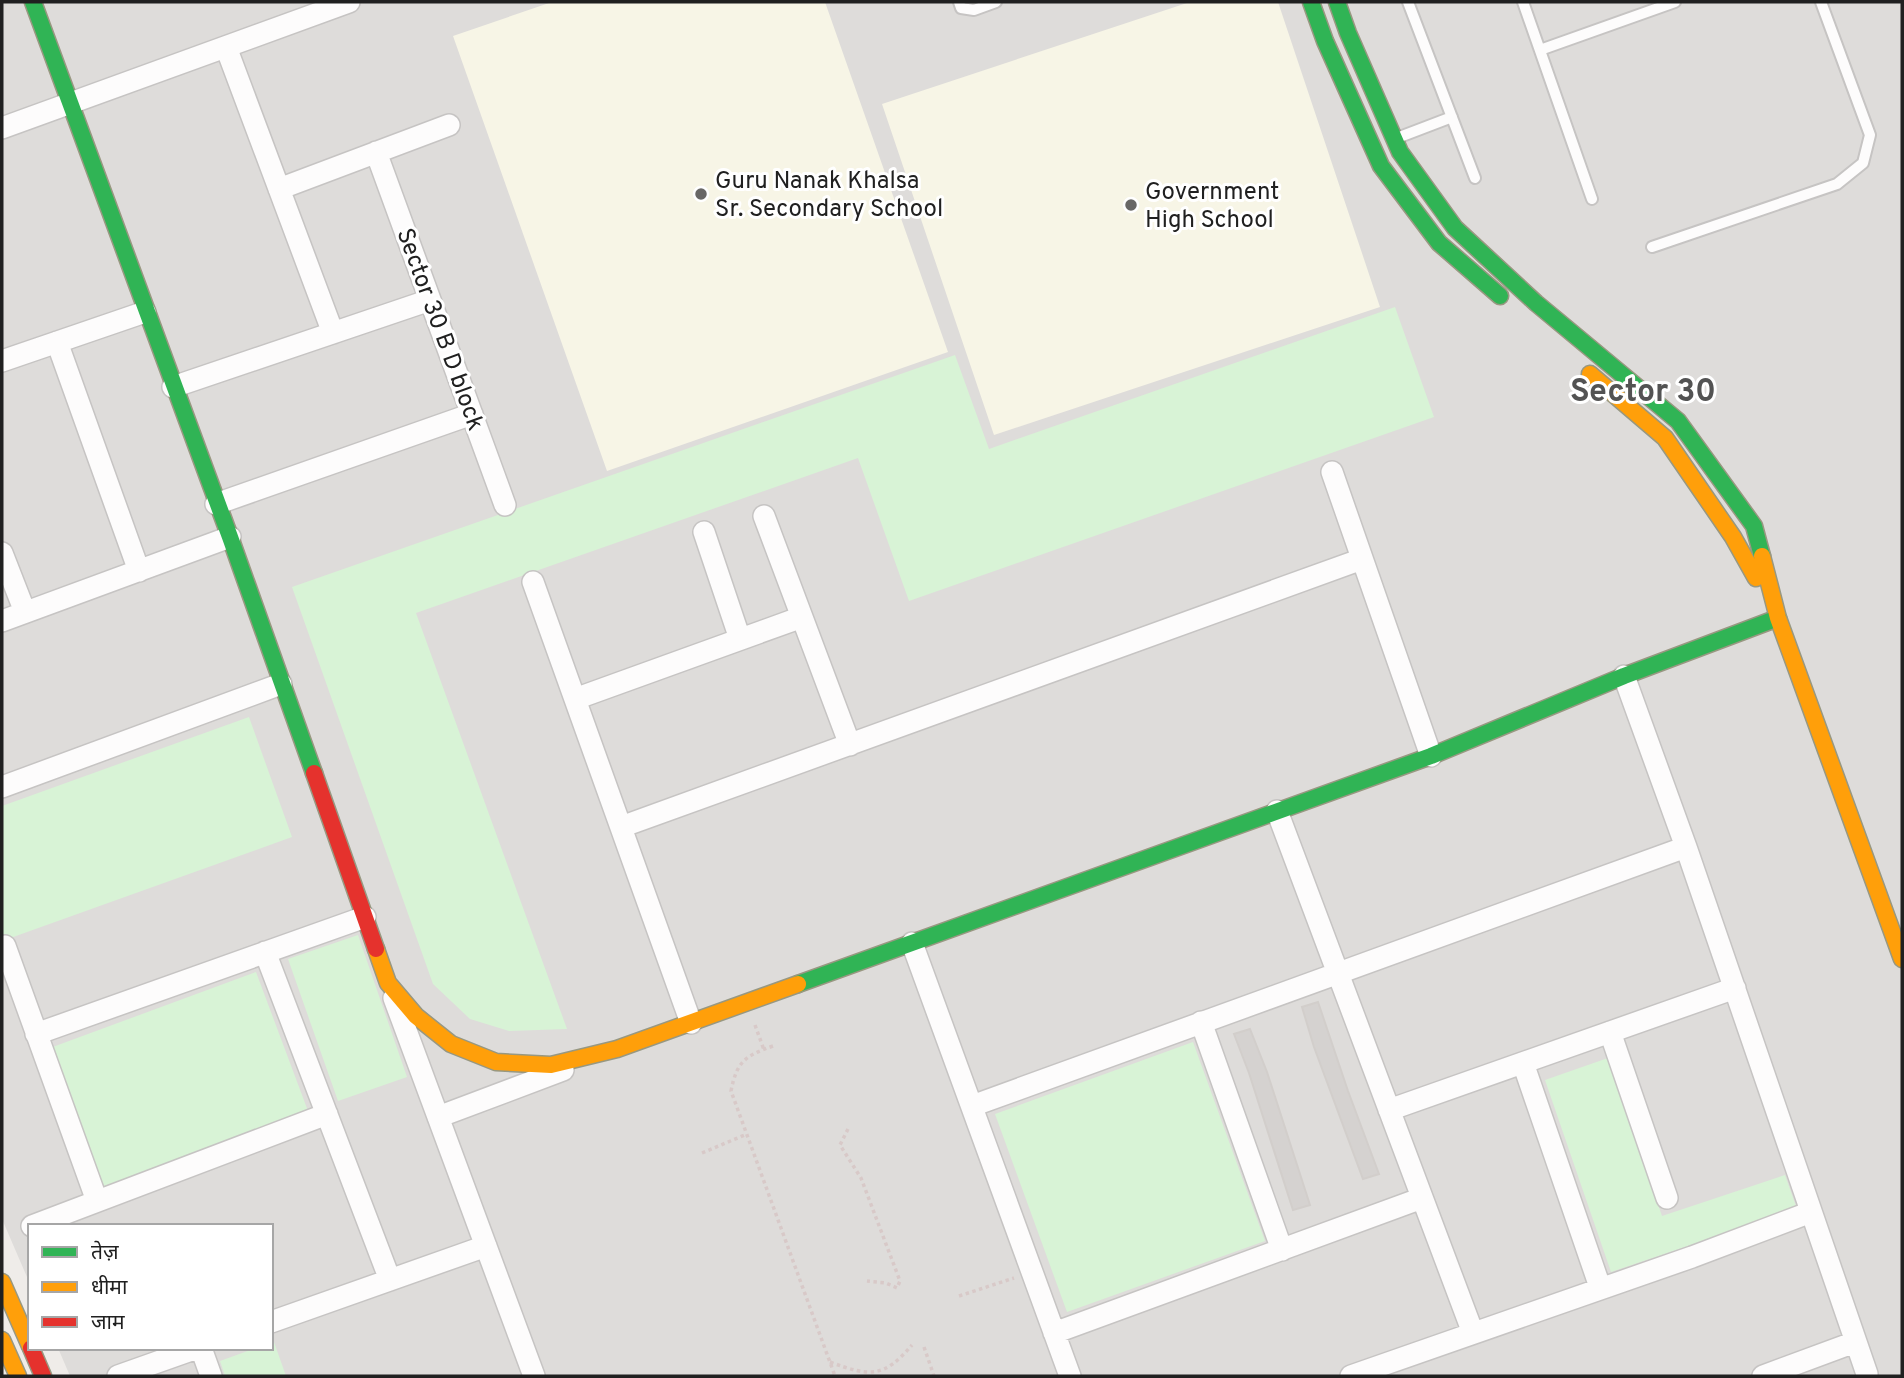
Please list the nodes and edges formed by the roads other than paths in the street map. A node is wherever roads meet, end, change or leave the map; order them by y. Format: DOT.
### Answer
graph roads {
  1 [pos="33,2"];
  2 [pos="349,2"];
  3 [pos="959,2"];
  4 [pos="996,2"];
  5 [pos="1311,2"];
  6 [pos="1336,2"];
  7 [pos="1408,2"];
  8 [pos="1523,2"];
  9 [pos="1675,2"];
  10 [pos="1821,2"];
  11 [pos="326,6"];
  12 [pos="226,47"];
  13 [pos="1540,50"];
  14 [pos="70,105"];
  15 [pos="1452,117"];
  16 [pos="449,125"];
  17 [pos="2,128"];
  18 [pos="1394,139"];
  19 [pos="376,152"];
  20 [pos="1475,178"];
  21 [pos="279,189"];
  22 [pos="1592,199"];
  23 [pos="1652,247"];
  24 [pos="430,300"];
  25 [pos="1514,309"];
  26 [pos="145,312"];
  27 [pos="333,333"];
  28 [pos="57,342"];
  29 [pos="1574,360"];
  30 [pos="2,361"];
  31 [pos="173,387"];
  32 [pos="472,414"];
  33 [pos="1332,472"];
  34 [pos="216,504"];
  35 [pos="505,505"];
  36 [pos="764,516"];
  37 [pos="704,532"];
  38 [pos="230,537"];
  39 [pos="2,553"];
  40 [pos="1362,559"];
  41 [pos="139,570"];
  42 [pos="533,582"];
  43 [pos="25,612"];
  44 [pos="802,617"];
  45 [pos="1778,618"];
  46 [pos="2,621"];
  47 [pos="740,639"];
  48 [pos="1624,676"];
  49 [pos="281,684"];
  50 [pos="575,699"];
  51 [pos="850,745"];
  52 [pos="1431,756"];
  53 [pos="2,787"];
  54 [pos="1277,811"];
  55 [pos="621,827"];
  56 [pos="1686,846"];
  57 [pos="365,917"];
  58 [pos="912,943"];
  59 [pos="5,946"];
  60 [pos="265,952"];
  61 [pos="1902,960"];
  62 [pos="1338,973"];
  63 [pos="388,983"];
  64 [pos="1735,988"];
  65 [pos="1201,1022"];
  66 [pos="691,1023"];
  67 [pos="1610,1032"];
  68 [pos="36,1034"];
  69 [pos="617,1049"];
  70 [pos="1523,1063"];
  71 [pos="972,1105"];
  72 [pos="1389,1110"];
  73 [pos="327,1114"];
  74 [pos="438,1117"];
  75 [pos="1422,1198"];
  76 [pos="1667,1198"];
  77 [pos="97,1201"];
  78 [pos="1811,1212"];
  79 [pos="37,1224"];
  80 [pos="486,1247"];
  81 [pos="1282,1250"];
  82 [pos="390,1280"];
  83 [pos="2,1282"];
  84 [pos="1601,1287"];
  85 [pos="273,1321"];
  86 [pos="1055,1333"];
  87 [pos="1473,1333"];
  88 [pos="2,1340"];
  89 [pos="28,1342"];
  90 [pos="1855,1342"];
  91 [pos="31,1350"];
  92 [pos="193,1350"];
  93 [pos="200,1350"];
  94 [pos="1406,1367"];
  95 [pos="1867,1374"];
  96 [pos="18,1376"];
  97 [pos="43,1376"];
  98 [pos="118,1376"];
  99 [pos="211,1376"];
  100 [pos="534,1376"];
  101 [pos="1070,1376"];
  102 [pos="1351,1376"];
  103 [pos="1763,1376"];
  1 -- 14 [label="street"];
  2 -- 11 [label="street"];
  3 -- 4 [label="lane"];
  5 -- 25 [label="street"];
  6 -- 18 [label="street"];
  7 -- 15 [label="lane"];
  8 -- 13 [label="lane"];
  9 -- 13 [label="lane"];
  10 -- 23 [label="lane"];
  11 -- 12 [label="street"];
  12 -- 14 [label="street"];
  12 -- 21 [label="street"];
  13 -- 22 [label="lane"];
  14 -- 17 [label="street"];
  14 -- 26 [label="street"];
  15 -- 18 [label="lane"];
  15 -- 20 [label="lane"];
  16 -- 19 [label="street"];
  18 -- 45 [label="street"];
  19 -- 21 [label="street"];
  19 -- 24 [label="street, Sector 30 B D block"];
  21 -- 27 [label="street"];
  24 -- 27 [label="street"];
  24 -- 32 [label="street, Sector 30 B D block"];
  26 -- 28 [label="street"];
  26 -- 31 [label="street"];
  27 -- 31 [label="street"];
  28 -- 30 [label="street"];
  28 -- 41 [label="street"];
  29 -- 45 [label="street"];
  31 -- 34 [label="street"];
  32 -- 34 [label="street"];
  32 -- 35 [label="street, Sector 30 B D block"];
  33 -- 40 [label="street"];
  34 -- 38 [label="street"];
  36 -- 44 [label="street"];
  37 -- 47 [label="street"];
  38 -- 41 [label="street"];
  38 -- 49 [label="street"];
  39 -- 43 [label="street"];
  40 -- 51 [label="street"];
  40 -- 52 [label="street"];
  41 -- 43 [label="street"];
  42 -- 50 [label="street"];
  43 -- 46 [label="street"];
  44 -- 47 [label="street"];
  44 -- 51 [label="street"];
  45 -- 48 [label="street"];
  45 -- 61 [label="street"];
  47 -- 50 [label="street"];
  48 -- 52 [label="street"];
  48 -- 56 [label="street"];
  49 -- 53 [label="street"];
  49 -- 57 [label="street"];
  50 -- 55 [label="street"];
  51 -- 55 [label="street"];
  52 -- 54 [label="street"];
  54 -- 58 [label="street"];
  54 -- 62 [label="street"];
  55 -- 66 [label="street"];
  56 -- 62 [label="street"];
  56 -- 64 [label="street"];
  57 -- 60 [label="street"];
  57 -- 63 [label="street"];
  58 -- 66 [label="street"];
  58 -- 71 [label="street"];
  59 -- 68 [label="street"];
  60 -- 68 [label="street"];
  60 -- 73 [label="street"];
  62 -- 65 [label="street"];
  62 -- 72 [label="street"];
  63 -- 69 [label="street"];
  63 -- 74 [label="street"];
  64 -- 67 [label="street"];
  64 -- 78 [label="street"];
  65 -- 71 [label="street"];
  65 -- 81 [label="street"];
  66 -- 69 [label="street"];
  67 -- 70 [label="street"];
  67 -- 76 [label="street"];
  68 -- 77 [label="street"];
  69 -- 74 [label="street"];
  70 -- 72 [label="street"];
  70 -- 84 [label="street"];
  71 -- 86 [label="street"];
  72 -- 75 [label="street"];
  73 -- 77 [label="street"];
  73 -- 82 [label="street"];
  74 -- 80 [label="street"];
  75 -- 81 [label="street"];
  75 -- 87 [label="street"];
  77 -- 79 [label="street"];
  78 -- 84 [label="street"];
  78 -- 90 [label="street"];
  80 -- 82 [label="street"];
  80 -- 100 [label="street"];
  81 -- 86 [label="street"];
  82 -- 85 [label="street"];
  83 -- 89 [label="street"];
  84 -- 87 [label="street"];
  86 -- 101 [label="street"];
  87 -- 94 [label="street"];
  88 -- 96 [label="street"];
  90 -- 95 [label="street"];
  90 -- 103 [label="street"];
  91 -- 97 [label="street"];
  92 -- 98 [label="street"];
  93 -- 99 [label="street"];
  94 -- 102 [label="street"];
}
